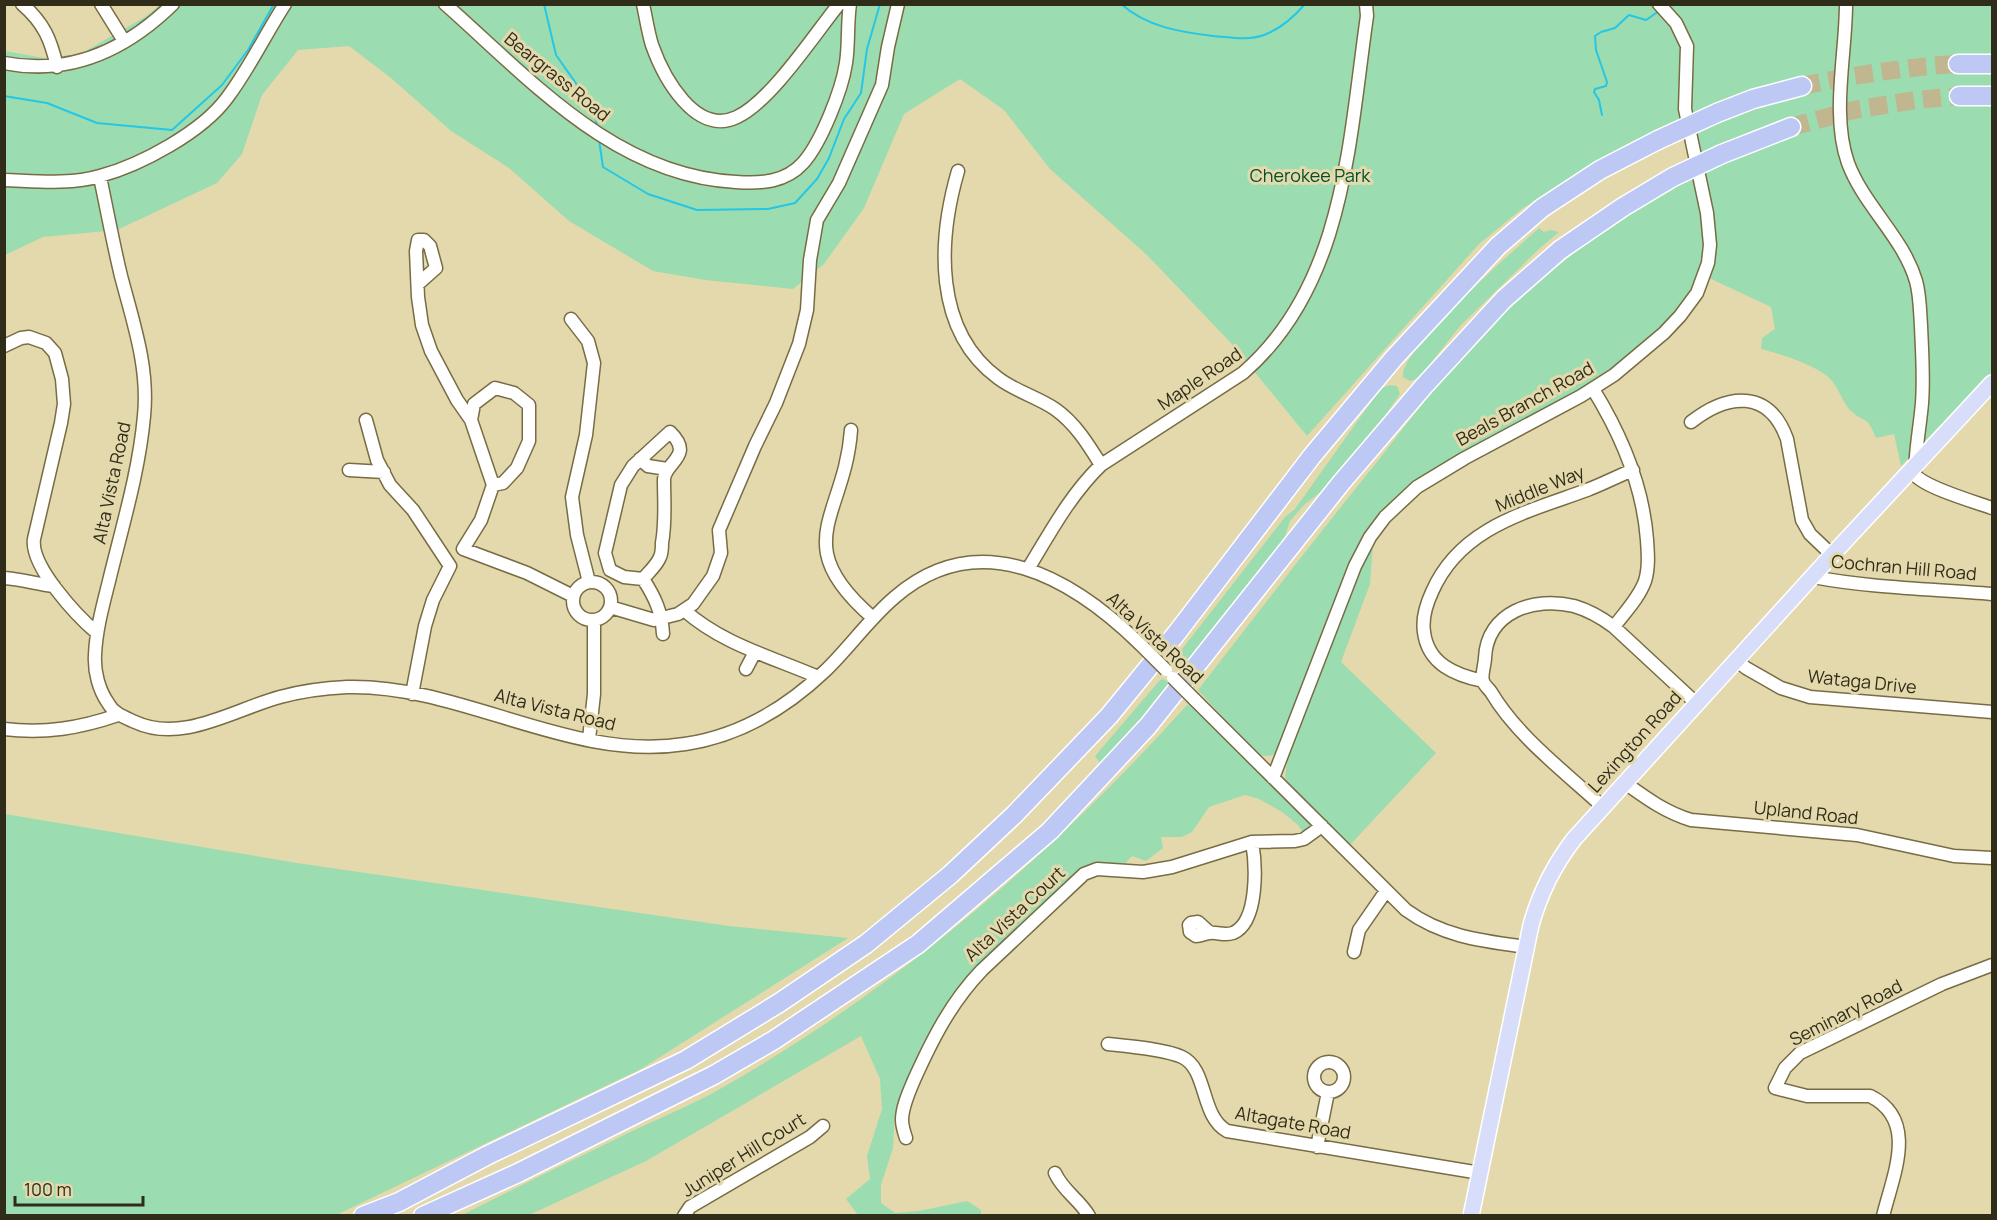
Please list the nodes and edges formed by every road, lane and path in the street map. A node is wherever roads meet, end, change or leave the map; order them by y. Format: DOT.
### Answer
graph roads {
  1 [pos="22,4"];
  2 [pos="100,4"];
  3 [pos="173,4"];
  4 [pos="285,4"];
  5 [pos="445,4"];
  6 [pos="643,4"];
  7 [pos="839,4"];
  8 [pos="850,4"];
  9 [pos="898,4"];
  10 [pos="1366,4"];
  11 [pos="1846,4"];
  12 [pos="1664,7"];
  13 [pos="124,41"];
  14 [pos="4,63"];
  15 [pos="1958,64"];
  16 [pos="1992,64"];
  17 [pos="57,67"];
  18 [pos="1802,86"];
  19 [pos="1959,96"];
  20 [pos="1992,96"];
  21 [pos="1791,127"];
  22 [pos="958,171"];
  23 [pos="100,177"];
  24 [pos="4,180"];
  25 [pos="418,284"];
  26 [pos="571,319"];
  27 [pos="4,346"];
  28 [pos="1992,383"];
  29 [pos="1593,389"];
  30 [pos="366,420"];
  31 [pos="471,420"];
  32 [pos="1691,422"];
  33 [pos="851,430"];
  34 [pos="640,459"];
  35 [pos="1917,464"];
  36 [pos="1101,465"];
  37 [pos="667,469"];
  38 [pos="349,470"];
  39 [pos="1633,470"];
  40 [pos="384,472"];
  41 [pos="493,485"];
  42 [pos="1992,508"];
  43 [pos="1832,555"];
  44 [pos="1028,569"];
  45 [pos="1813,577"];
  46 [pos="4,578"];
  47 [pos="644,579"];
  48 [pos="589,582"];
  49 [pos="54,586"];
  50 [pos="1992,594"];
  51 [pos="573,596"];
  52 [pos="610,607"];
  53 [pos="684,610"];
  54 [pos="662,618"];
  55 [pos="873,618"];
  56 [pos="594,620"];
  57 [pos="1614,627"];
  58 [pos="97,633"];
  59 [pos="663,634"];
  60 [pos="755,652"];
  61 [pos="1736,660"];
  62 [pos="746,669"];
  63 [pos="818,677"];
  64 [pos="1483,681"];
  65 [pos="412,694"];
  66 [pos="1697,704"];
  67 [pos="1992,712"];
  68 [pos="118,715"];
  69 [pos="4,729"];
  70 [pos="589,739"];
  71 [pos="1273,778"];
  72 [pos="1625,783"];
  73 [pos="1603,807"];
  74 [pos="1322,826"];
  75 [pos="1252,842"];
  76 [pos="1992,858"];
  77 [pos="1386,891"];
  78 [pos="1210,933"];
  79 [pos="1527,947"];
  80 [pos="1354,952"];
  81 [pos="1992,965"];
  82 [pos="1108,1044"];
  83 [pos="1328,1092"];
  84 [pos="824,1126"];
  85 [pos="906,1138"];
  86 [pos="1317,1147"];
  87 [pos="1055,1173"];
  88 [pos="1480,1173"];
  89 [pos="363,1215"];
  90 [pos="423,1215"];
  91 [pos="684,1215"];
  92 [pos="1089,1215"];
  93 [pos="1471,1215"];
  94 [pos="1883,1215"];
  1 -- 17 [label="street"];
  2 -- 13 [label="street"];
  3 -- 13 [label="street"];
  4 -- 23 [label="street"];
  5 -- 8 [label="street, Beargrass Road"];
  6 -- 7 [label="street"];
  9 -- 53 [label="street"];
  10 -- 36 [label="street, Maple Road"];
  11 -- 35 [label="street"];
  12 -- 29 [label="street, Beals Branch Road"];
  13 -- 17 [label="street"];
  14 -- 17 [label="street"];
  15 -- 16 [label="highway"];
  18 -- 89 [label="highway, bridge"];
  19 -- 20 [label="highway"];
  21 -- 90 [label="highway, bridge"];
  22 -- 36 [label="street"];
  23 -- 24 [label="street"];
  23 -- 58 [label="street, Alta Vista Road"];
  25 -- 31 [label="street"];
  26 -- 48 [label="street"];
  27 -- 49 [label="street"];
  28 -- 35 [label="main road, Lexington Road"];
  29 -- 39 [label="street"];
  29 -- 71 [label="street, Beals Branch Road"];
  30 -- 40 [label="street"];
  31 -- 41 [label="street"];
  31 -- 41 [label="street"];
  32 -- 43 [label="street"];
  33 -- 55 [label="street"];
  34 -- 37 [label="street"];
  34 -- 37 [label="street"];
  34 -- 47 [label="street"];
  35 -- 42 [label="street"];
  35 -- 43 [label="main road, Lexington Road"];
  36 -- 44 [label="street, Maple Road"];
  37 -- 47 [label="street"];
  38 -- 40 [label="street"];
  39 -- 57 [label="street"];
  39 -- 64 [label="street, Middle Way"];
  40 -- 65 [label="street"];
  41 -- 51 [label="street"];
  43 -- 45 [label="main road, Lexington Road"];
  44 -- 55 [label="street, Alta Vista Road"];
  44 -- 71 [label="street, Alta Vista Road, bridge"];
  45 -- 50 [label="street, Cochran Hill Road"];
  45 -- 61 [label="main road, Lexington Road"];
  46 -- 49 [label="street"];
  47 -- 54 [label="street"];
  48 -- 51 [label="street"];
  48 -- 52 [label="street"];
  49 -- 58 [label="street"];
  51 -- 56 [label="street"];
  52 -- 54 [label="street"];
  52 -- 56 [label="street"];
  53 -- 54 [label="street"];
  53 -- 60 [label="street"];
  54 -- 59 [label="street"];
  55 -- 63 [label="street, Alta Vista Road"];
  56 -- 70 [label="street"];
  57 -- 64 [label="street"];
  57 -- 66 [label="street"];
  58 -- 68 [label="street, Alta Vista Road"];
  60 -- 62 [label="street"];
  60 -- 63 [label="street"];
  61 -- 66 [label="main road, Lexington Road"];
  61 -- 67 [label="street, Wataga Drive"];
  63 -- 70 [label="street, Alta Vista Road"];
  64 -- 73 [label="street"];
  65 -- 68 [label="street, Alta Vista Road"];
  65 -- 70 [label="street, Alta Vista Road"];
  66 -- 72 [label="main road, Lexington Road"];
  68 -- 69 [label="street"];
  71 -- 74 [label="street, Alta Vista Road"];
  72 -- 73 [label="main road, Lexington Road"];
  72 -- 76 [label="street, Upland Road"];
  73 -- 79 [label="main road, Lexington Road"];
  74 -- 75 [label="street, Alta Vista Court"];
  74 -- 77 [label="street, Alta Vista Road"];
  75 -- 78 [label="street"];
  75 -- 85 [label="street, Alta Vista Court"];
  77 -- 79 [label="street, Alta Vista Road"];
  77 -- 80 [label="street"];
  79 -- 88 [label="main road, Lexington Road"];
  81 -- 94 [label="street, Seminary Road"];
  82 -- 86 [label="street, Altagate Road"];
  83 -- 86 [label="street"];
  84 -- 91 [label="street, Juniper Hill Court"];
  86 -- 88 [label="street, Altagate Road"];
  87 -- 92 [label="street"];
  88 -- 93 [label="main road, Lexington Road"];
}
